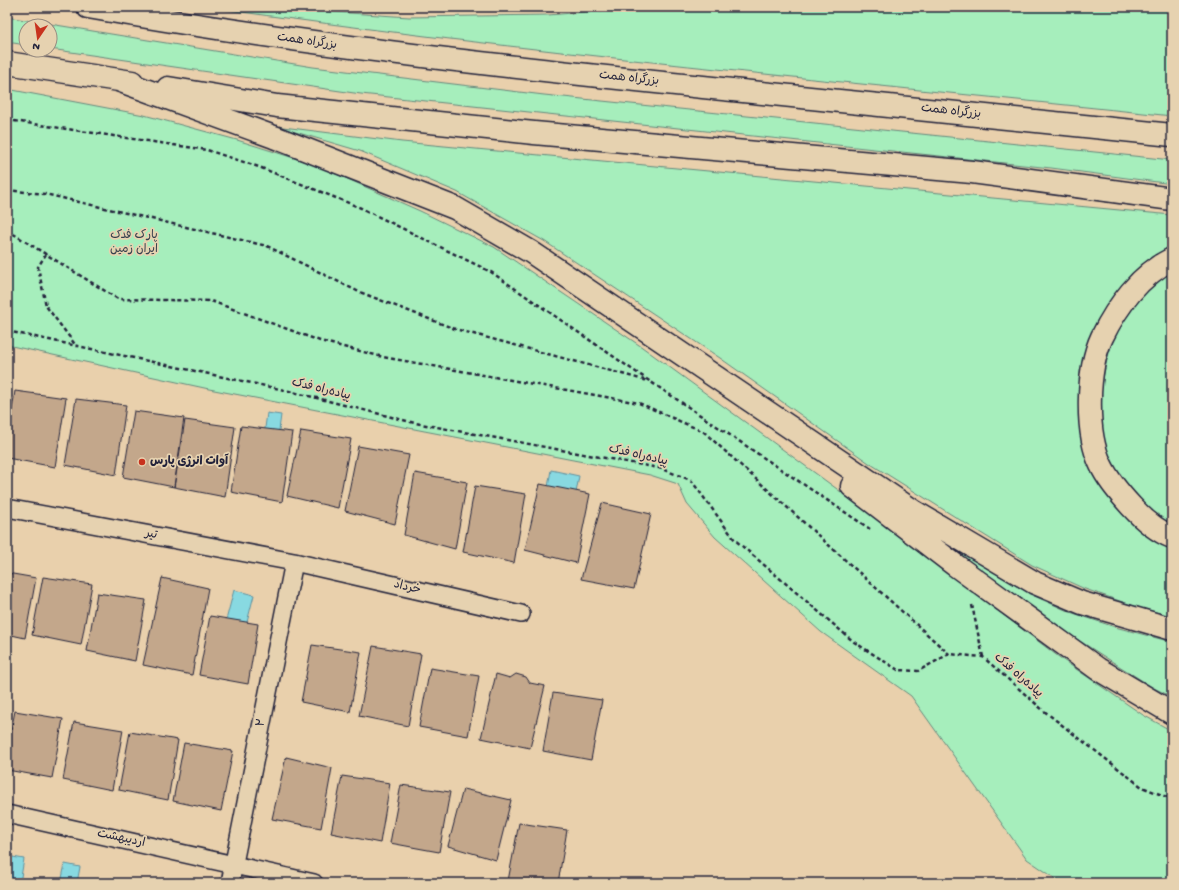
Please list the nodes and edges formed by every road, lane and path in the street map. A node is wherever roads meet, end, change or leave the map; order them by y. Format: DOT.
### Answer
graph roads {
  1 [pos="88,7"];
  2 [pos="7,63"];
  3 [pos="118,80"];
  4 [pos="7,120"];
  5 [pos="1172,135"];
  6 [pos="7,190"];
  7 [pos="1172,200"];
  8 [pos="7,230"];
  9 [pos="46,254"];
  10 [pos="1172,259"];
  11 [pos="7,331"];
  12 [pos="77,347"];
  13 [pos="690,360"];
  14 [pos="651,382"];
  15 [pos="7,508"];
  16 [pos="874,532"];
  17 [pos="1172,537"];
  18 [pos="294,562"];
  19 [pos="966,601"];
  20 [pos="521,614"];
  21 [pos="1172,629"];
  22 [pos="949,654"];
  23 [pos="983,657"];
  24 [pos="1172,713"];
  25 [pos="1172,799"];
  26 [pos="7,814"];
  27 [pos="234,864"];
  28 [pos="230,883"];
  29 [pos="314,883"];
  1 -- 5 [label="highway, بزرگراه همت"];
  2 -- 3 [label="highway"];
  3 -- 7 [label="highway"];
  3 -- 13 [label="highway"];
  4 -- 14 [label="path"];
  6 -- 14 [label="path"];
  8 -- 9 [label="path"];
  9 -- 12 [label="path"];
  9 -- 22 [label="path"];
  10 -- 17 [label="highway"];
  11 -- 12 [label="path, پیاده‌راه فدک"];
  12 -- 22 [label="path, پیاده‌راه فدک"];
  13 -- 21 [label="highway"];
  13 -- 24 [label="highway"];
  14 -- 16 [label="path"];
  15 -- 18 [label="street, تیر"];
  18 -- 20 [label="street, خرداد"];
  18 -- 27 [label="street, ۲"];
  19 -- 23 [label="path"];
  22 -- 23 [label="path, پیاده‌راه فدک"];
  23 -- 25 [label="path, پیاده‌راه فدک"];
  26 -- 27 [label="street, اردیبهشت"];
  27 -- 28 [label="street, ۲"];
  27 -- 29 [label="street, اردیبهشت"];
}
